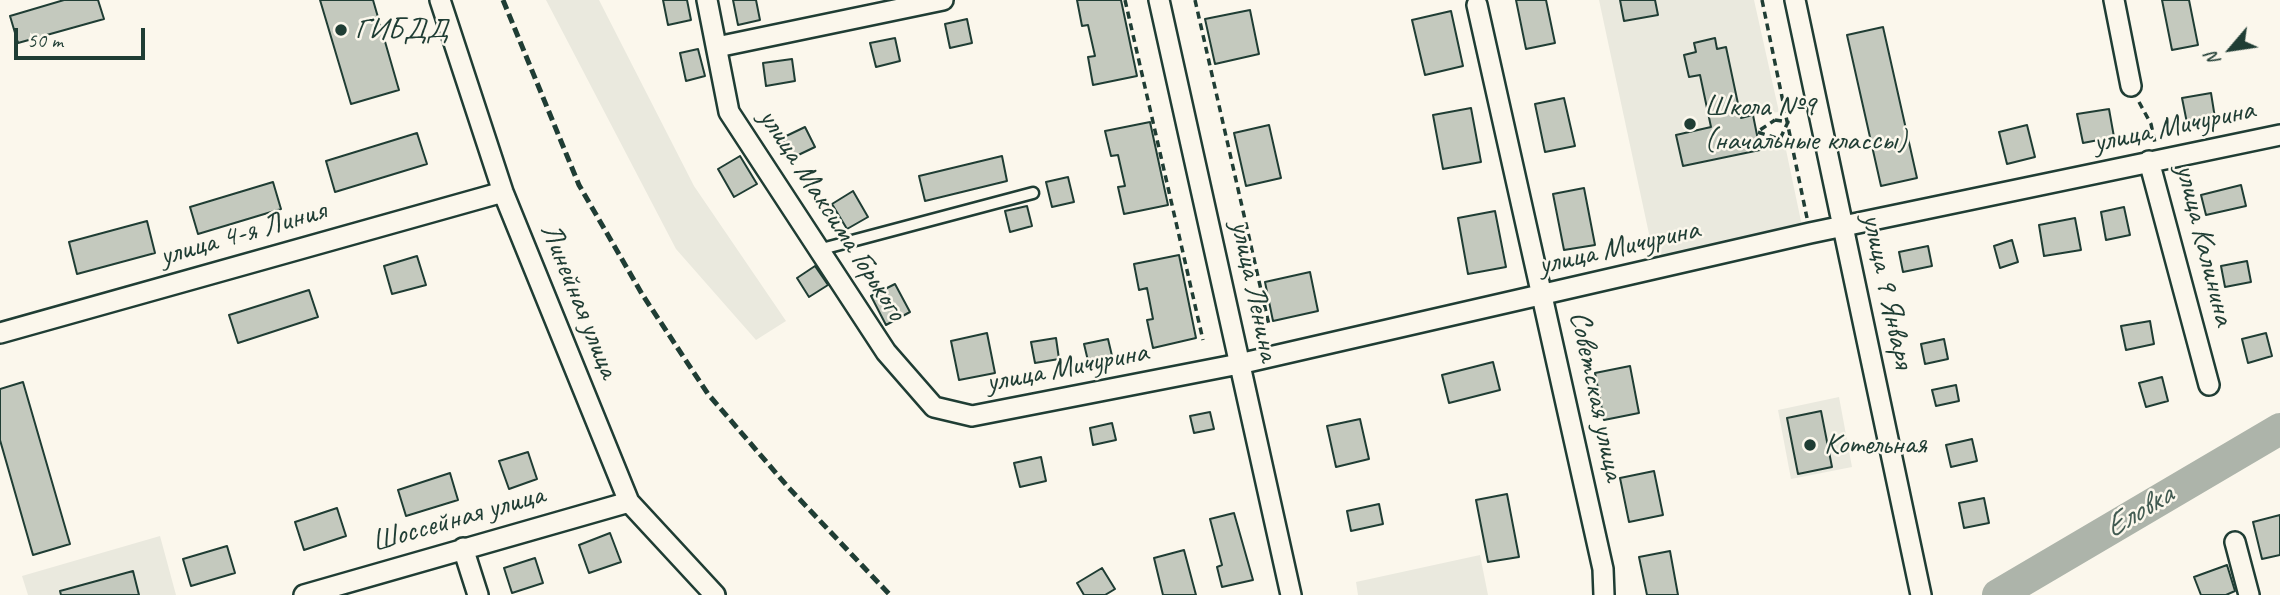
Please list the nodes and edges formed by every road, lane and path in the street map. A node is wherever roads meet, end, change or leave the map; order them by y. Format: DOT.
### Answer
graph roads {
  1 [pos="440,0"];
  2 [pos="707,0"];
  3 [pos="943,0"];
  4 [pos="1125,0"];
  5 [pos="1159,0"];
  6 [pos="1195,0"];
  7 [pos="1762,0"];
  8 [pos="1795,0"];
  9 [pos="2114,0"];
  10 [pos="1477,5"];
  11 [pos="717,47"];
  12 [pos="2131,86"];
  13 [pos="1788,122"];
  14 [pos="2280,135"];
  15 [pos="2149,161"];
  16 [pos="503,192"];
  17 [pos="1033,193"];
  18 [pos="1842,227"];
  19 [pos="1810,233"];
  20 [pos="817,250"];
  21 [pos="1544,297"];
  22 [pos="1269,325"];
  23 [pos="0,333"];
  24 [pos="1203,340"];
  25 [pos="1240,365"];
  26 [pos="2209,385"];
  27 [pos="972,416"];
  28 [pos="629,502"];
  29 [pos="2235,542"];
  30 [pos="463,548"];
  31 [pos="304,595"];
  32 [pos="478,595"];
  33 [pos="715,595"];
  34 [pos="1291,595"];
  35 [pos="1604,595"];
  36 [pos="1921,595"];
  37 [pos="2249,595"];
  1 -- 16 [label="street, Линейная улица"];
  2 -- 11 [label="street, улица Максима Горького"];
  3 -- 11 [label="street"];
  4 -- 24 [label="path"];
  5 -- 25 [label="street, улица Ленина"];
  6 -- 22 [label="path"];
  7 -- 13 [label="path"];
  8 -- 18 [label="street, улица 9 Января"];
  9 -- 12 [label="street"];
  10 -- 21 [label="street, Советская улица"];
  11 -- 20 [label="street, улица Максима Горького"];
  12 -- 15 [label="path, улица Калинина"];
  13 -- 13 [label="path"];
  13 -- 19 [label="path"];
  14 -- 15 [label="street, улица Мичурина"];
  15 -- 18 [label="street, улица Мичурина"];
  15 -- 26 [label="street, улица Калинина"];
  16 -- 23 [label="street, улица 4-я Линия"];
  16 -- 28 [label="street, Линейная улица"];
  17 -- 20 [label="lane"];
  18 -- 19 [label="street, улица Мичурина"];
  18 -- 36 [label="street, улица 9 Января"];
  19 -- 21 [label="street, улица Мичурина"];
  20 -- 27 [label="street, улица Максима Горького"];
  21 -- 25 [label="street, улица Мичурина"];
  21 -- 35 [label="street, Советская улица"];
  25 -- 27 [label="street, улица Мичурина"];
  25 -- 34 [label="street, улица Ленина"];
  28 -- 30 [label="street, Шоссейная улица"];
  28 -- 33 [label="street, Линейная улица"];
  29 -- 37 [label="street"];
  30 -- 31 [label="street, Шоссейная улица"];
  30 -- 32 [label="street"];
}
